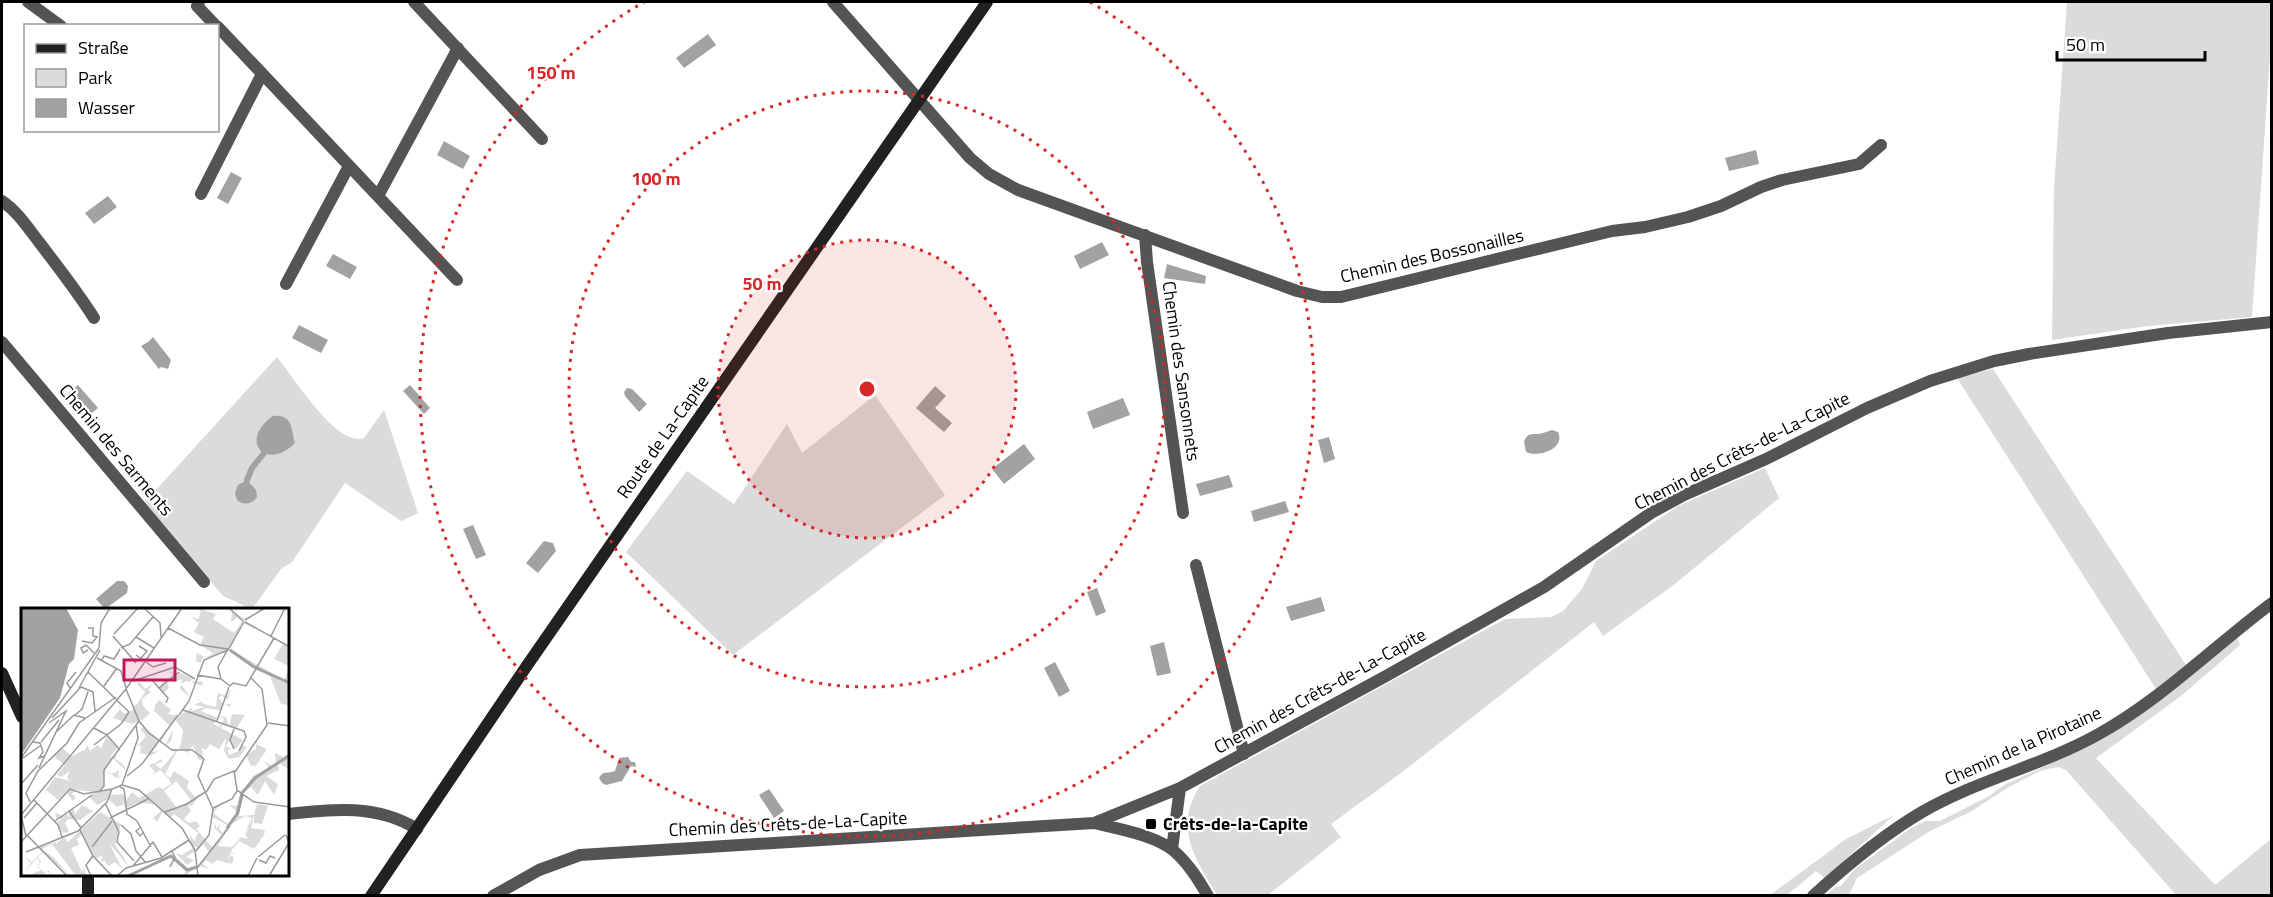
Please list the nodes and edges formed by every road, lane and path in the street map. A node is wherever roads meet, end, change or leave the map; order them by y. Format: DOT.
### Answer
graph roads {
  1 [pos="28,2"];
  2 [pos="199,2"];
  3 [pos="414,2"];
  4 [pos="833,2"];
  5 [pos="987,2"];
  6 [pos="58,24"];
  7 [pos="215,24"];
  8 [pos="219,28"];
  9 [pos="458,48"];
  10 [pos="262,74"];
  11 [pos="919,100"];
  12 [pos="542,139"];
  13 [pos="1881,145"];
  14 [pos="349,166"];
  15 [pos="201,194"];
  16 [pos="378,196"];
  17 [pos="2,201"];
  18 [pos="1145,235"];
  19 [pos="457,280"];
  20 [pos="286,284"];
  21 [pos="94,318"];
  22 [pos="2271,322"];
  23 [pos="2,342"];
  24 [pos="1183,513"];
  25 [pos="1196,565"];
  26 [pos="204,582"];
  27 [pos="2271,603"];
  28 [pos="2,673"];
  29 [pos="21,715"];
  30 [pos="1244,754"];
  31 [pos="1180,788"];
  32 [pos="290,814"];
  33 [pos="1094,823"];
  34 [pos="417,829"];
  35 [pos="1172,849"];
  36 [pos="88,876"];
  37 [pos="88,896"];
  38 [pos="371,896"];
  39 [pos="493,896"];
  40 [pos="1208,896"];
  41 [pos="1813,896"];
  1 -- 6 [label="street"];
  2 -- 7 [label="street"];
  3 -- 9 [label="street"];
  4 -- 11 [label="street, Chemin des Bossonailles"];
  5 -- 11 [label="street, Route de La-Capite"];
  8 -- 10 [label="street"];
  9 -- 12 [label="street"];
  9 -- 16 [label="street"];
  10 -- 14 [label="street"];
  10 -- 15 [label="street"];
  11 -- 18 [label="street, Chemin des Bossonailles"];
  11 -- 34 [label="street, Route de La-Capite"];
  13 -- 18 [label="street, Chemin des Bossonailles"];
  14 -- 16 [label="street"];
  14 -- 20 [label="street"];
  16 -- 19 [label="street"];
  17 -- 21 [label="street"];
  18 -- 24 [label="street, Chemin des Sansonnets"];
  22 -- 30 [label="street, Chemin des Crêts-de-La-Capite"];
  23 -- 26 [label="street, Chemin des Sarments"];
  25 -- 30 [label="street"];
  27 -- 41 [label="street, Chemin de la Pirotaine"];
  28 -- 29 [label="street"];
  30 -- 31 [label="street, Chemin des Crêts-de-La-Capite"];
  31 -- 33 [label="street, Chemin des Crêts-de-La-Capite"];
  31 -- 35 [label="street"];
  32 -- 34 [label="street"];
  33 -- 35 [label="street, Chemin des Crêts-de-La-Capite"];
  33 -- 39 [label="street, Chemin des Crêts-de-La-Capite"];
  34 -- 38 [label="street, Route de La-Capite"];
  35 -- 40 [label="street"];
  36 -- 37 [label="street"];
}
